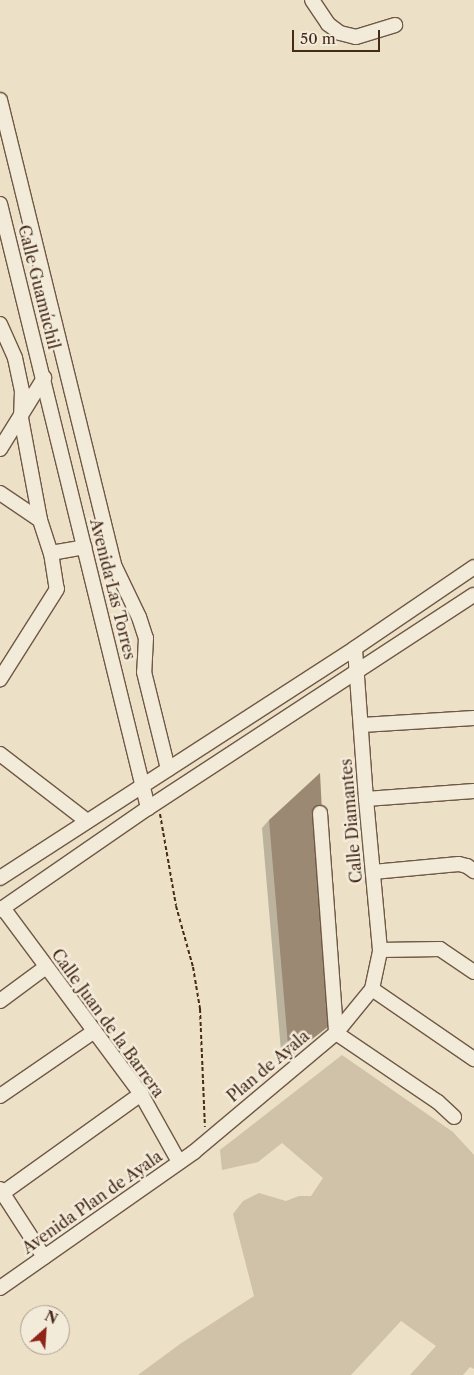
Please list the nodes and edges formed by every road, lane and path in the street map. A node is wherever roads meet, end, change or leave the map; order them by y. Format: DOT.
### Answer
graph roads {
  1 [pos="312,0"];
  2 [pos="395,25"];
  3 [pos="0,100"];
  4 [pos="0,204"];
  5 [pos="30,222"];
  6 [pos="4,238"];
  7 [pos="0,324"];
  8 [pos="44,378"];
  9 [pos="20,418"];
  10 [pos="0,449"];
  11 [pos="0,493"];
  12 [pos="40,520"];
  13 [pos="84,547"];
  14 [pos="51,553"];
  15 [pos="474,567"];
  16 [pos="460,577"];
  17 [pos="474,596"];
  18 [pos="355,648"];
  19 [pos="358,671"];
  20 [pos="0,679"];
  21 [pos="474,718"];
  22 [pos="362,725"];
  23 [pos="0,754"];
  24 [pos="168,769"];
  25 [pos="143,784"];
  26 [pos="474,791"];
  27 [pos="366,799"];
  28 [pos="153,805"];
  29 [pos="320,813"];
  30 [pos="87,821"];
  31 [pos="474,871"];
  32 [pos="373,872"];
  33 [pos="0,878"];
  34 [pos="2,909"];
  35 [pos="380,950"];
  36 [pos="46,967"];
  37 [pos="474,972"];
  38 [pos="372,989"];
  39 [pos="0,1002"];
  40 [pos="94,1032"];
  41 [pos="336,1033"];
  42 [pos="471,1057"];
  43 [pos="141,1094"];
  44 [pos="0,1096"];
  45 [pos="454,1117"];
  46 [pos="205,1142"];
  47 [pos="179,1162"];
  48 [pos="1,1193"];
  49 [pos="44,1257"];
  50 [pos="0,1288"];
  1 -- 2 [label="street"];
  3 -- 5 [label="street"];
  4 -- 6 [label="street, Calle Guamúchil"];
  5 -- 6 [label="street"];
  5 -- 24 [label="street"];
  6 -- 8 [label="street, Calle Guamúchil"];
  7 -- 9 [label="street"];
  8 -- 9 [label="street"];
  8 -- 13 [label="street, Avenida Las Torres"];
  9 -- 10 [label="street"];
  9 -- 12 [label="street"];
  11 -- 12 [label="street"];
  12 -- 14 [label="street"];
  13 -- 14 [label="street"];
  13 -- 25 [label="street, Avenida Las Torres"];
  14 -- 20 [label="street"];
  15 -- 16 [label="street"];
  16 -- 17 [label="street"];
  16 -- 18 [label="street"];
  17 -- 19 [label="street"];
  18 -- 19 [label="street, Calle Diamantes"];
  18 -- 24 [label="street"];
  19 -- 22 [label="street, Calle Diamantes"];
  19 -- 28 [label="street"];
  21 -- 22 [label="street"];
  22 -- 27 [label="street, Calle Diamantes"];
  23 -- 30 [label="street"];
  24 -- 25 [label="street"];
  25 -- 28 [label="street, Avenida Las Torres"];
  25 -- 30 [label="street"];
  26 -- 27 [label="street"];
  27 -- 32 [label="street, Calle Diamantes"];
  28 -- 34 [label="street"];
  28 -- 46 [label="path"];
  29 -- 41 [label="street"];
  30 -- 33 [label="street"];
  31 -- 32 [label="street"];
  32 -- 35 [label="street, Calle Diamantes"];
  34 -- 36 [label="street, Calle Juan de la Barrera"];
  35 -- 37 [label="street"];
  35 -- 38 [label="street, Calle Diamantes"];
  36 -- 39 [label="street"];
  36 -- 40 [label="street, Calle Juan de la Barrera"];
  38 -- 41 [label="street, Plan de Ayala"];
  38 -- 42 [label="street"];
  40 -- 43 [label="street, Calle Juan de la Barrera"];
  40 -- 44 [label="street"];
  41 -- 45 [label="street"];
  41 -- 46 [label="street, Plan de Ayala"];
  43 -- 47 [label="street, Calle Juan de la Barrera"];
  43 -- 48 [label="street"];
  46 -- 47 [label="street, Plan de Ayala"];
  47 -- 49 [label="street, Avenida Plan de Ayala"];
  48 -- 49 [label="street"];
  49 -- 50 [label="street, Avenida Plan de Ayala"];
}
